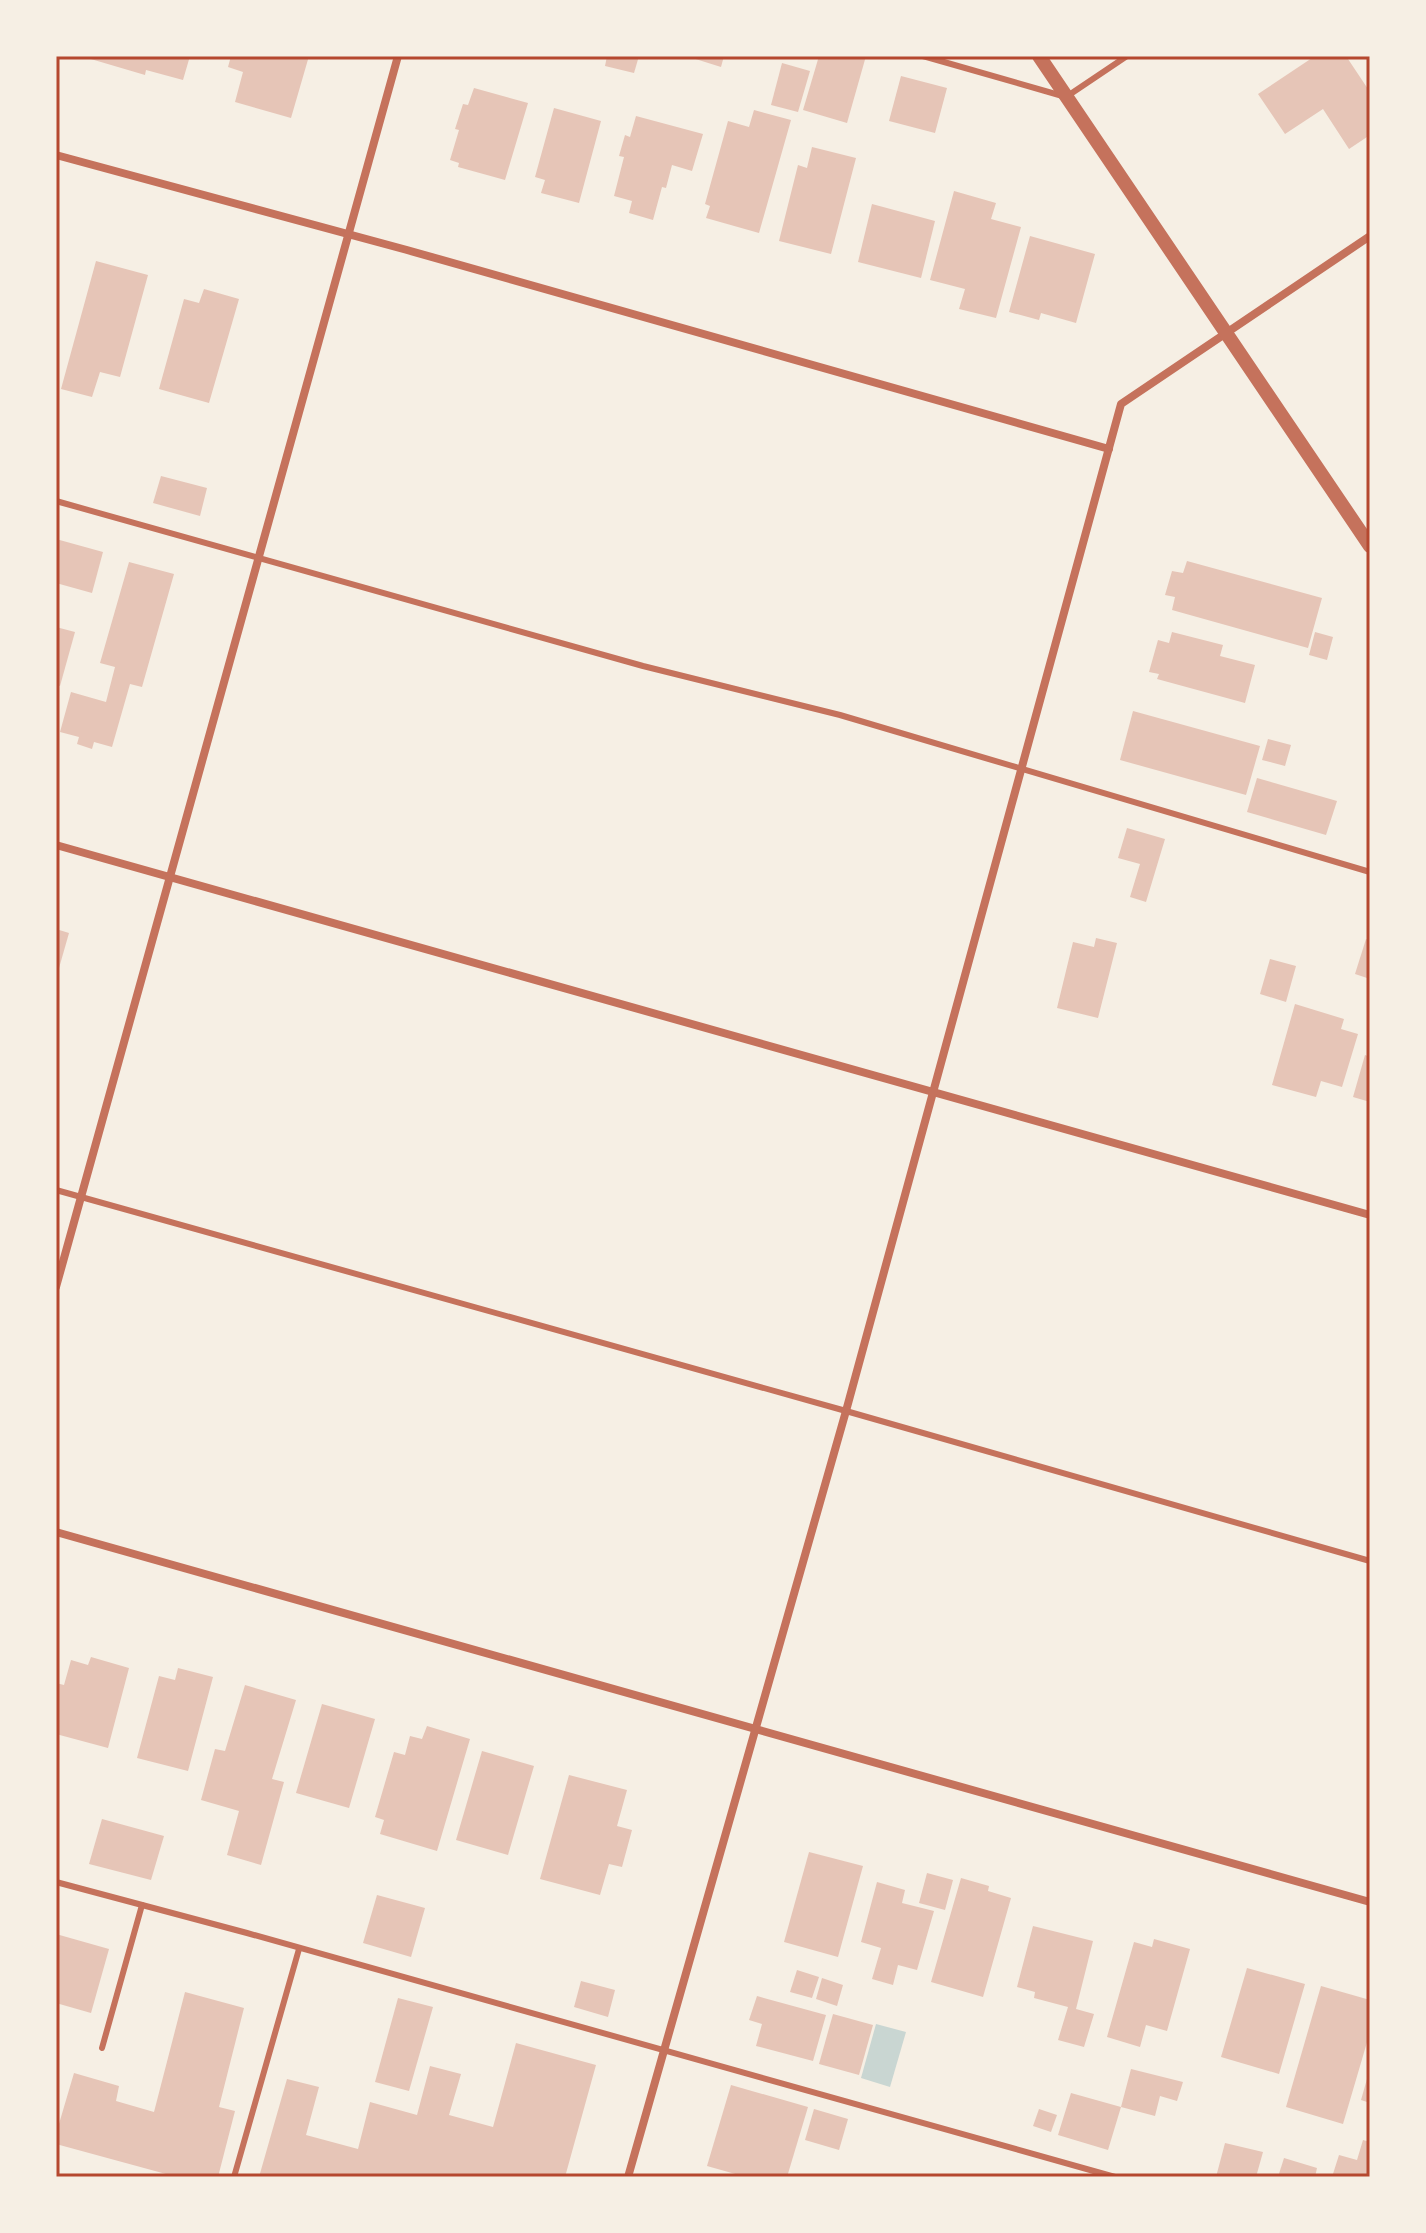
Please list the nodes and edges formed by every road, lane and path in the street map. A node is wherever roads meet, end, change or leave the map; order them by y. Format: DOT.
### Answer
graph roads {
  1 [pos="398,56"];
  2 [pos="923,56"];
  3 [pos="1039,56"];
  4 [pos="1127,56"];
  5 [pos="1066,97"];
  6 [pos="56,155"];
  7 [pos="347,234"];
  8 [pos="1370,236"];
  9 [pos="1227,332"];
  10 [pos="1109,449"];
  11 [pos="56,501"];
  12 [pos="1370,546"];
  13 [pos="259,560"];
  14 [pos="1021,769"];
  15 [pos="56,845"];
  16 [pos="1370,872"];
  17 [pos="169,877"];
  18 [pos="933,1092"];
  19 [pos="56,1190"];
  20 [pos="82,1198"];
  21 [pos="1370,1215"];
  22 [pos="56,1287"];
  23 [pos="846,1411"];
  24 [pos="56,1532"];
  25 [pos="1370,1561"];
  26 [pos="753,1730"];
  27 [pos="56,1882"];
  28 [pos="1370,1902"];
  29 [pos="142,1905"];
  30 [pos="299,1949"];
  31 [pos="102,2048"];
  32 [pos="664,2052"];
  33 [pos="234,2177"];
  34 [pos="628,2177"];
  35 [pos="1115,2177"];
  1 -- 7 [label="street"];
  2 -- 5 [label="lane"];
  3 -- 5 [label="street"];
  4 -- 5 [label="lane"];
  5 -- 9 [label="street"];
  6 -- 7 [label="street"];
  7 -- 10 [label="street"];
  7 -- 13 [label="street"];
  8 -- 9 [label="street"];
  9 -- 10 [label="street"];
  9 -- 12 [label="street"];
  10 -- 14 [label="street"];
  11 -- 13 [label="lane"];
  13 -- 14 [label="lane"];
  13 -- 17 [label="street"];
  14 -- 16 [label="lane"];
  14 -- 18 [label="street"];
  15 -- 17 [label="street"];
  17 -- 18 [label="street"];
  17 -- 20 [label="street"];
  18 -- 21 [label="street"];
  18 -- 23 [label="street"];
  19 -- 20 [label="lane"];
  20 -- 22 [label="street"];
  20 -- 23 [label="lane"];
  23 -- 25 [label="lane"];
  23 -- 26 [label="street"];
  24 -- 26 [label="street"];
  26 -- 28 [label="street"];
  26 -- 32 [label="street"];
  27 -- 29 [label="lane"];
  29 -- 30 [label="lane"];
  29 -- 31 [label="lane"];
  30 -- 32 [label="lane"];
  30 -- 33 [label="lane"];
  32 -- 34 [label="street"];
  32 -- 35 [label="lane"];
}
